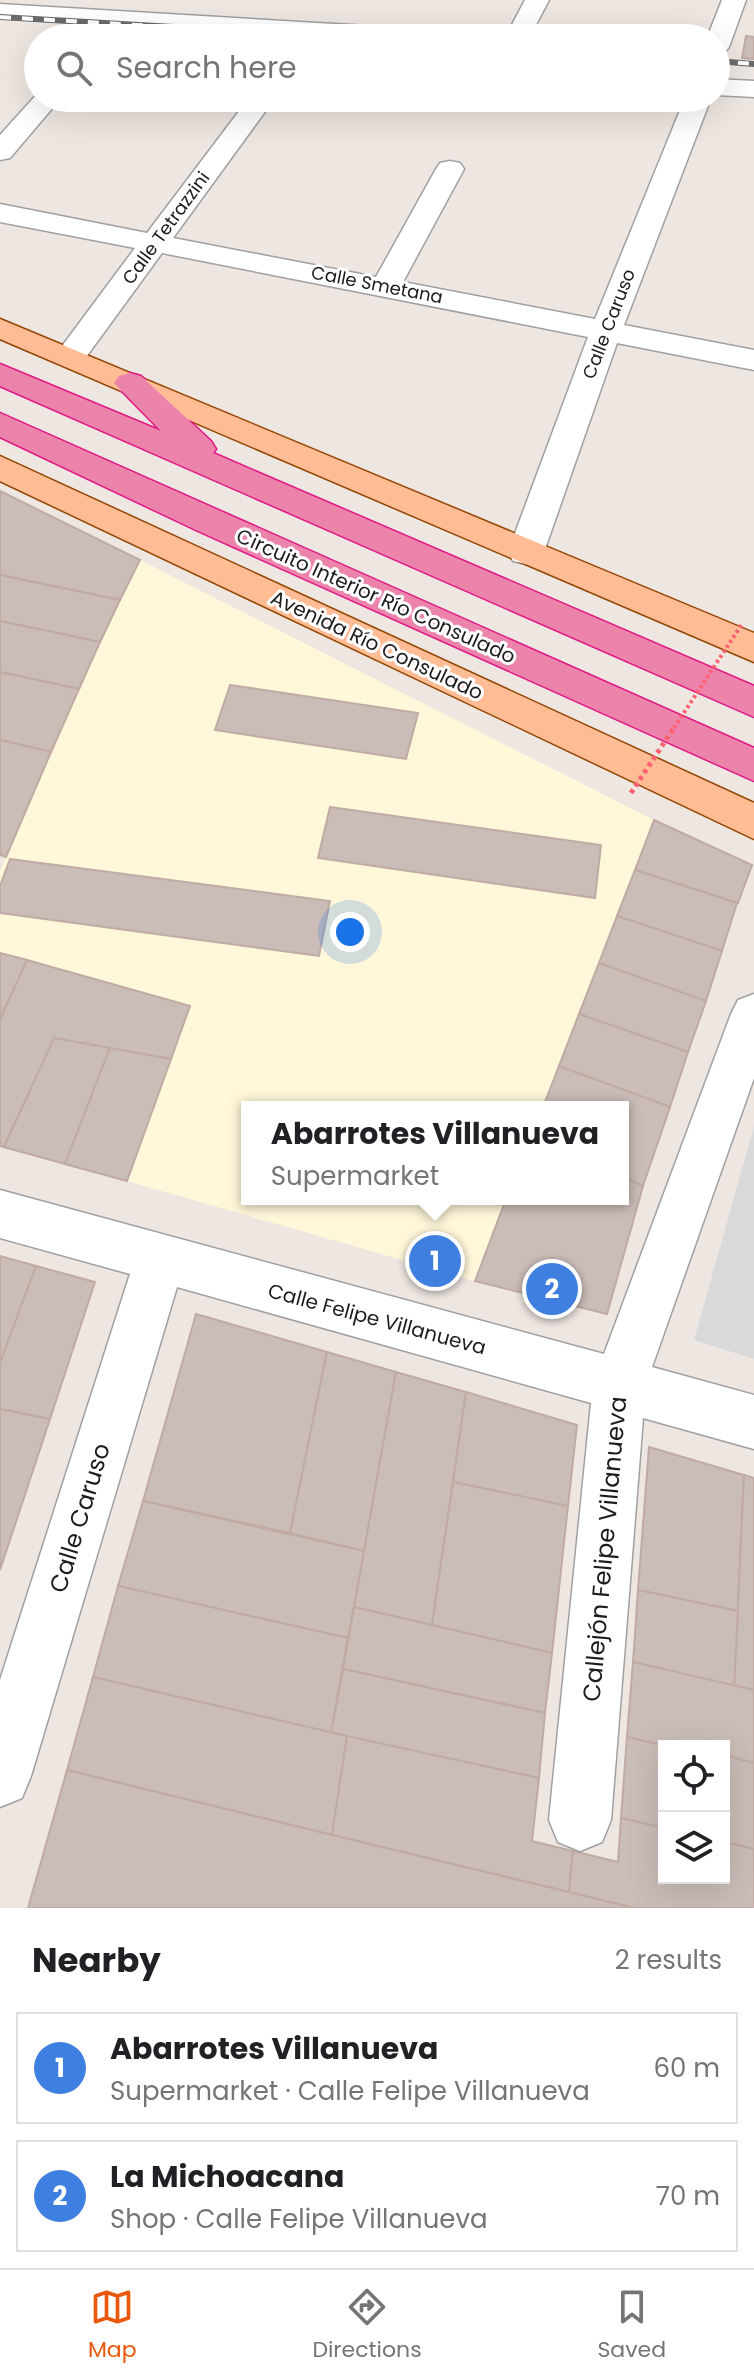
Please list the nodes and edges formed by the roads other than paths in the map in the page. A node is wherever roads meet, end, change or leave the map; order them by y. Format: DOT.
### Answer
graph roads {
  1 [pos="537,0"];
  2 [pos="734,0"];
  3 [pos="0,11"];
  4 [pos="0,22"];
  5 [pos="24,24"];
  6 [pos="293,24"];
  7 [pos="524,24"];
  8 [pos="725,24"];
  9 [pos="754,28"];
  10 [pos="730,34"];
  11 [pos="730,88"];
  12 [pos="754,89"];
  13 [pos="36,112"];
  14 [pos="252,112"];
  15 [pos="692,112"];
  16 [pos="0,152"];
  17 [pos="450,169"];
  18 [pos="0,213"];
  19 [pos="154,244"];
  20 [pos="386,286"];
  21 [pos="0,328"];
  22 [pos="606,331"];
  23 [pos="70,357"];
  24 [pos="754,360"];
  25 [pos="0,374"];
  26 [pos="130,383"];
  27 [pos="0,424"];
  28 [pos="0,467"];
  29 [pos="221,470"];
  30 [pos="526,552"];
  31 [pos="748,636"];
  32 [pos="754,702"];
  33 [pos="754,765"];
  34 [pos="754,822"];
  35 [pos="754,1014"];
  36 [pos="0,1214"];
  37 [pos="160,1259"];
  38 [pos="619,1386"];
  39 [pos="754,1422"];
  40 [pos="0,1776"];
  41 [pos="580,1820"];
  1 -- 7 [label="street"];
  2 -- 8 [label="street"];
  3 -- 6 [label="street"];
  4 -- 5 [label="street"];
  9 -- 10 [label="street"];
  11 -- 12 [label="street"];
  13 -- 16 [label="street"];
  14 -- 19 [label="street, Calle Tetrazzini"];
  15 -- 22 [label="street, Calle Caruso"];
  17 -- 20 [label="street"];
  18 -- 19 [label="street, Calle Smetana"];
  19 -- 20 [label="street, Calle Smetana"];
  19 -- 23 [label="street, Calle Tetrazzini"];
  20 -- 22 [label="street, Calle Smetana"];
  21 -- 23 [label="main road"];
  22 -- 24 [label="street, Calle Smetana"];
  22 -- 30 [label="street, Calle Caruso"];
  23 -- 26 [label="main road"];
  25 -- 29 [label="highway"];
  26 -- 29 [label="highway"];
  26 -- 30 [label="main road"];
  27 -- 33 [label="highway, Circuito Interior Río Consulado"];
  28 -- 34 [label="main road, Avenida Río Consulado"];
  29 -- 32 [label="highway"];
  30 -- 31 [label="main road"];
  35 -- 38 [label="street, Callejón Felipe Villanueva"];
  36 -- 37 [label="street, Calle Felipe Villanueva"];
  37 -- 38 [label="street, Calle Felipe Villanueva"];
  37 -- 40 [label="street, Calle Caruso"];
  38 -- 39 [label="street, Calle Felipe Villanueva"];
  38 -- 41 [label="street, Callejón Felipe Villanueva"];
}
